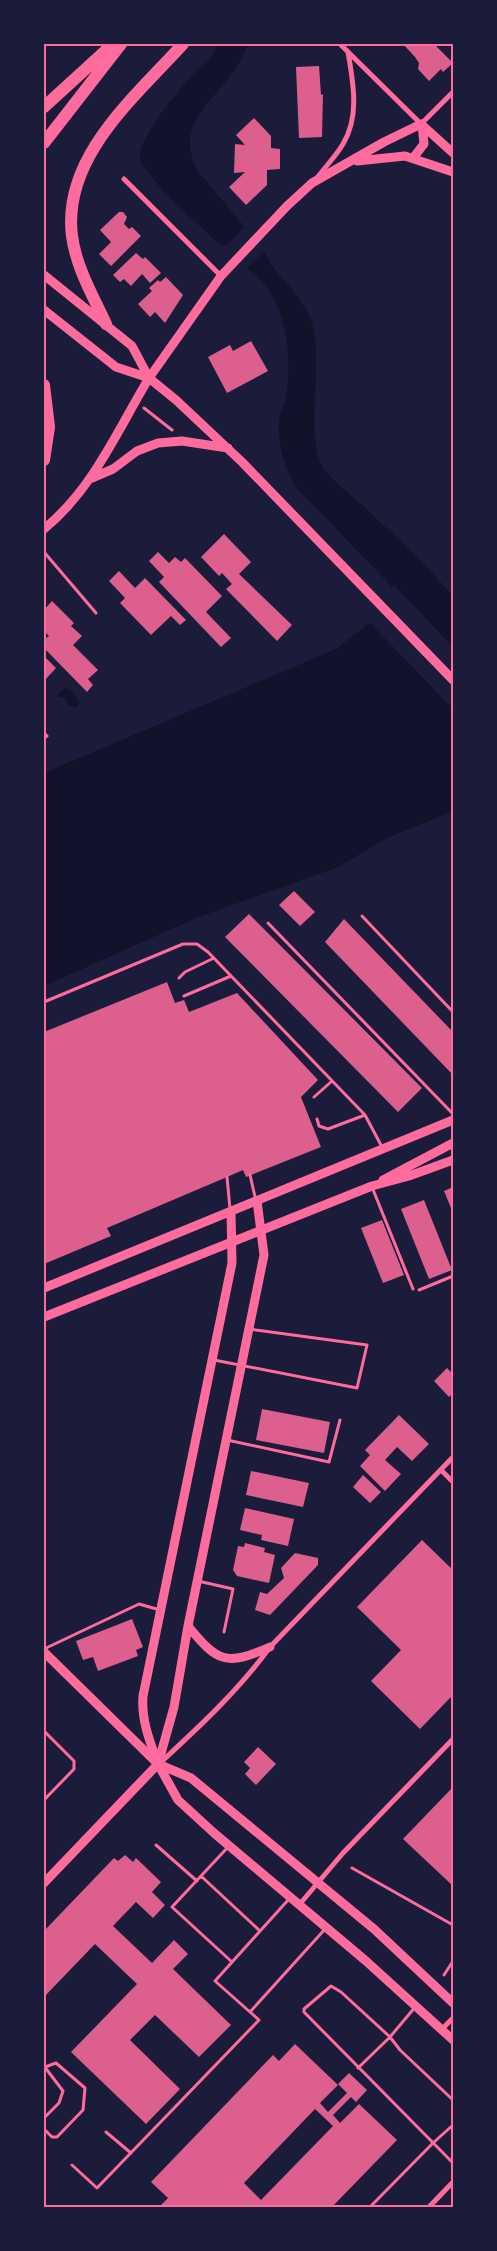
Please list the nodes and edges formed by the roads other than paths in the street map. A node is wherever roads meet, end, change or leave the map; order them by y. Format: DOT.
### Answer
graph roads {
  1 [pos="113,44"];
  2 [pos="120,44"];
  3 [pos="183,44"];
  4 [pos="340,44"];
  5 [pos="348,52"];
  6 [pos="453,92"];
  7 [pos="44,107"];
  8 [pos="422,124"];
  9 [pos="44,143"];
  10 [pos="453,153"];
  11 [pos="413,158"];
  12 [pos="352,162"];
  13 [pos="453,172"];
  14 [pos="124,180"];
  15 [pos="312,183"];
  16 [pos="44,275"];
  17 [pos="221,276"];
  18 [pos="44,310"];
  19 [pos="106,324"];
  20 [pos="149,378"];
  21 [pos="44,385"];
  22 [pos="229,448"];
  23 [pos="44,460"];
  24 [pos="91,478"];
  25 [pos="44,529"];
  26 [pos="44,552"];
  27 [pos="96,613"];
  28 [pos="453,680"];
  29 [pos="44,733"];
  30 [pos="44,738"];
  31 [pos="362,916"];
  32 [pos="268,923"];
  33 [pos="214,958"];
  34 [pos="231,976"];
  35 [pos="179,978"];
  36 [pos="184,996"];
  37 [pos="44,1002"];
  38 [pos="453,1012"];
  39 [pos="332,1081"];
  40 [pos="314,1097"];
  41 [pos="453,1114"];
  42 [pos="365,1115"];
  43 [pos="318,1119"];
  44 [pos="453,1120"];
  45 [pos="453,1144"];
  46 [pos="383,1149"];
  47 [pos="453,1160"];
  48 [pos="250,1175"];
  49 [pos="227,1177"];
  50 [pos="372,1186"];
  51 [pos="257,1201"];
  52 [pos="230,1212"];
  53 [pos="262,1231"];
  54 [pos="231,1242"];
  55 [pos="453,1276"];
  56 [pos="44,1288"];
  57 [pos="413,1289"];
  58 [pos="419,1290"];
  59 [pos="44,1317"];
  60 [pos="249,1329"];
  61 [pos="212,1360"];
  62 [pos="241,1365"];
  63 [pos="340,1420"];
  64 [pos="226,1440"];
  65 [pos="453,1457"];
  66 [pos="440,1470"];
  67 [pos="453,1482"];
  68 [pos="197,1581"];
  69 [pos="160,1610"];
  70 [pos="188,1626"];
  71 [pos="224,1632"];
  72 [pos="270,1647"];
  73 [pos="44,1651"];
  74 [pos="44,1731"];
  75 [pos="453,1739"];
  76 [pos="158,1764"];
  77 [pos="44,1800"];
  78 [pos="156,1845"];
  79 [pos="229,1846"];
  80 [pos="201,1876"];
  81 [pos="197,1881"];
  82 [pos="44,1883"];
  83 [pos="317,1884"];
  84 [pos="290,1897"];
  85 [pos="299,1904"];
  86 [pos="326,1928"];
  87 [pos="260,1931"];
  88 [pos="232,1962"];
  89 [pos="453,2003"];
  90 [pos="416,2006"];
  91 [pos="250,2012"];
  92 [pos="453,2018"];
  93 [pos="442,2029"];
  94 [pos="390,2037"];
  95 [pos="453,2040"];
  96 [pos="44,2066"];
  97 [pos="358,2068"];
  98 [pos="453,2100"];
  99 [pos="44,2118"];
  100 [pos="453,2126"];
  101 [pos="44,2129"];
  102 [pos="106,2132"];
  103 [pos="433,2143"];
  104 [pos="131,2153"];
  105 [pos="453,2163"];
  106 [pos="72,2166"];
  107 [pos="453,2182"];
  108 [pos="370,2207"];
  109 [pos="429,2207"];
  1 -- 7 [label="highway"];
  2 -- 9 [label="highway"];
  3 -- 19 [label="highway"];
  4 -- 5 [label="street"];
  5 -- 8 [label="street"];
  5 -- 15 [label="street"];
  6 -- 8 [label="street"];
  8 -- 10 [label="main road"];
  8 -- 11 [label="main road"];
  8 -- 12 [label="main road"];
  11 -- 12 [label="main road"];
  11 -- 13 [label="main road"];
  12 -- 15 [label="main road"];
  14 -- 17 [label="street"];
  15 -- 17 [label="main road"];
  16 -- 19 [label="main road"];
  17 -- 20 [label="main road"];
  18 -- 20 [label="main road"];
  19 -- 20 [label="main road"];
  20 -- 22 [label="main road"];
  20 -- 24 [label="main road"];
  21 -- 23 [label="highway"];
  22 -- 24 [label="main road"];
  22 -- 28 [label="main road"];
  24 -- 25 [label="main road"];
  26 -- 27 [label="lane"];
  29 -- 30 [label="lane"];
  31 -- 38 [label="lane"];
  32 -- 41 [label="lane"];
  33 -- 34 [label="lane"];
  33 -- 35 [label="lane"];
  33 -- 37 [label="lane"];
  34 -- 36 [label="lane"];
  34 -- 39 [label="lane"];
  39 -- 40 [label="lane"];
  39 -- 42 [label="lane"];
  42 -- 43 [label="lane"];
  42 -- 46 [label="lane"];
  44 -- 46 [label="main road"];
  45 -- 50 [label="main road"];
  46 -- 51 [label="main road"];
  47 -- 50 [label="main road"];
  48 -- 51 [label="lane"];
  49 -- 52 [label="lane"];
  50 -- 53 [label="main road"];
  50 -- 57 [label="lane"];
  51 -- 52 [label="main road"];
  51 -- 53 [label="main road"];
  52 -- 54 [label="main road"];
  52 -- 56 [label="main road"];
  53 -- 54 [label="main road"];
  53 -- 60 [label="main road"];
  54 -- 59 [label="main road"];
  54 -- 61 [label="main road"];
  55 -- 58 [label="lane"];
  60 -- 62 [label="main road"];
  60 -- 62 [label="lane"];
  61 -- 62 [label="lane"];
  61 -- 69 [label="main road"];
  62 -- 64 [label="main road"];
  63 -- 64 [label="lane"];
  64 -- 68 [label="main road"];
  65 -- 66 [label="street"];
  66 -- 67 [label="street"];
  66 -- 72 [label="street"];
  68 -- 70 [label="main road"];
  68 -- 71 [label="lane"];
  69 -- 73 [label="lane"];
  69 -- 76 [label="main road"];
  70 -- 72 [label="main road"];
  70 -- 76 [label="main road"];
  72 -- 76 [label="street"];
  73 -- 76 [label="main road"];
  74 -- 77 [label="lane"];
  75 -- 83 [label="street"];
  76 -- 79 [label="main road"];
  76 -- 82 [label="main road"];
  76 -- 83 [label="main road"];
  78 -- 81 [label="lane"];
  79 -- 80 [label="lane"];
  79 -- 84 [label="main road"];
  80 -- 81 [label="lane"];
  80 -- 87 [label="lane"];
  81 -- 88 [label="lane"];
  83 -- 85 [label="street"];
  83 -- 89 [label="main road"];
  84 -- 85 [label="main road"];
  84 -- 87 [label="lane"];
  85 -- 86 [label="main road"];
  86 -- 90 [label="main road"];
  86 -- 91 [label="lane"];
  87 -- 88 [label="lane"];
  88 -- 91 [label="lane"];
  90 -- 93 [label="main road"];
  90 -- 94 [label="lane"];
  91 -- 104 [label="lane"];
  92 -- 93 [label="street"];
  93 -- 95 [label="main road"];
  94 -- 97 [label="lane"];
  94 -- 97 [label="lane"];
  94 -- 98 [label="lane"];
  96 -- 99 [label="lane"];
  96 -- 101 [label="lane"];
  97 -- 103 [label="lane"];
  100 -- 103 [label="lane"];
  102 -- 104 [label="lane"];
  103 -- 105 [label="lane"];
  103 -- 108 [label="lane"];
  104 -- 106 [label="lane"];
  107 -- 109 [label="street"];
}
